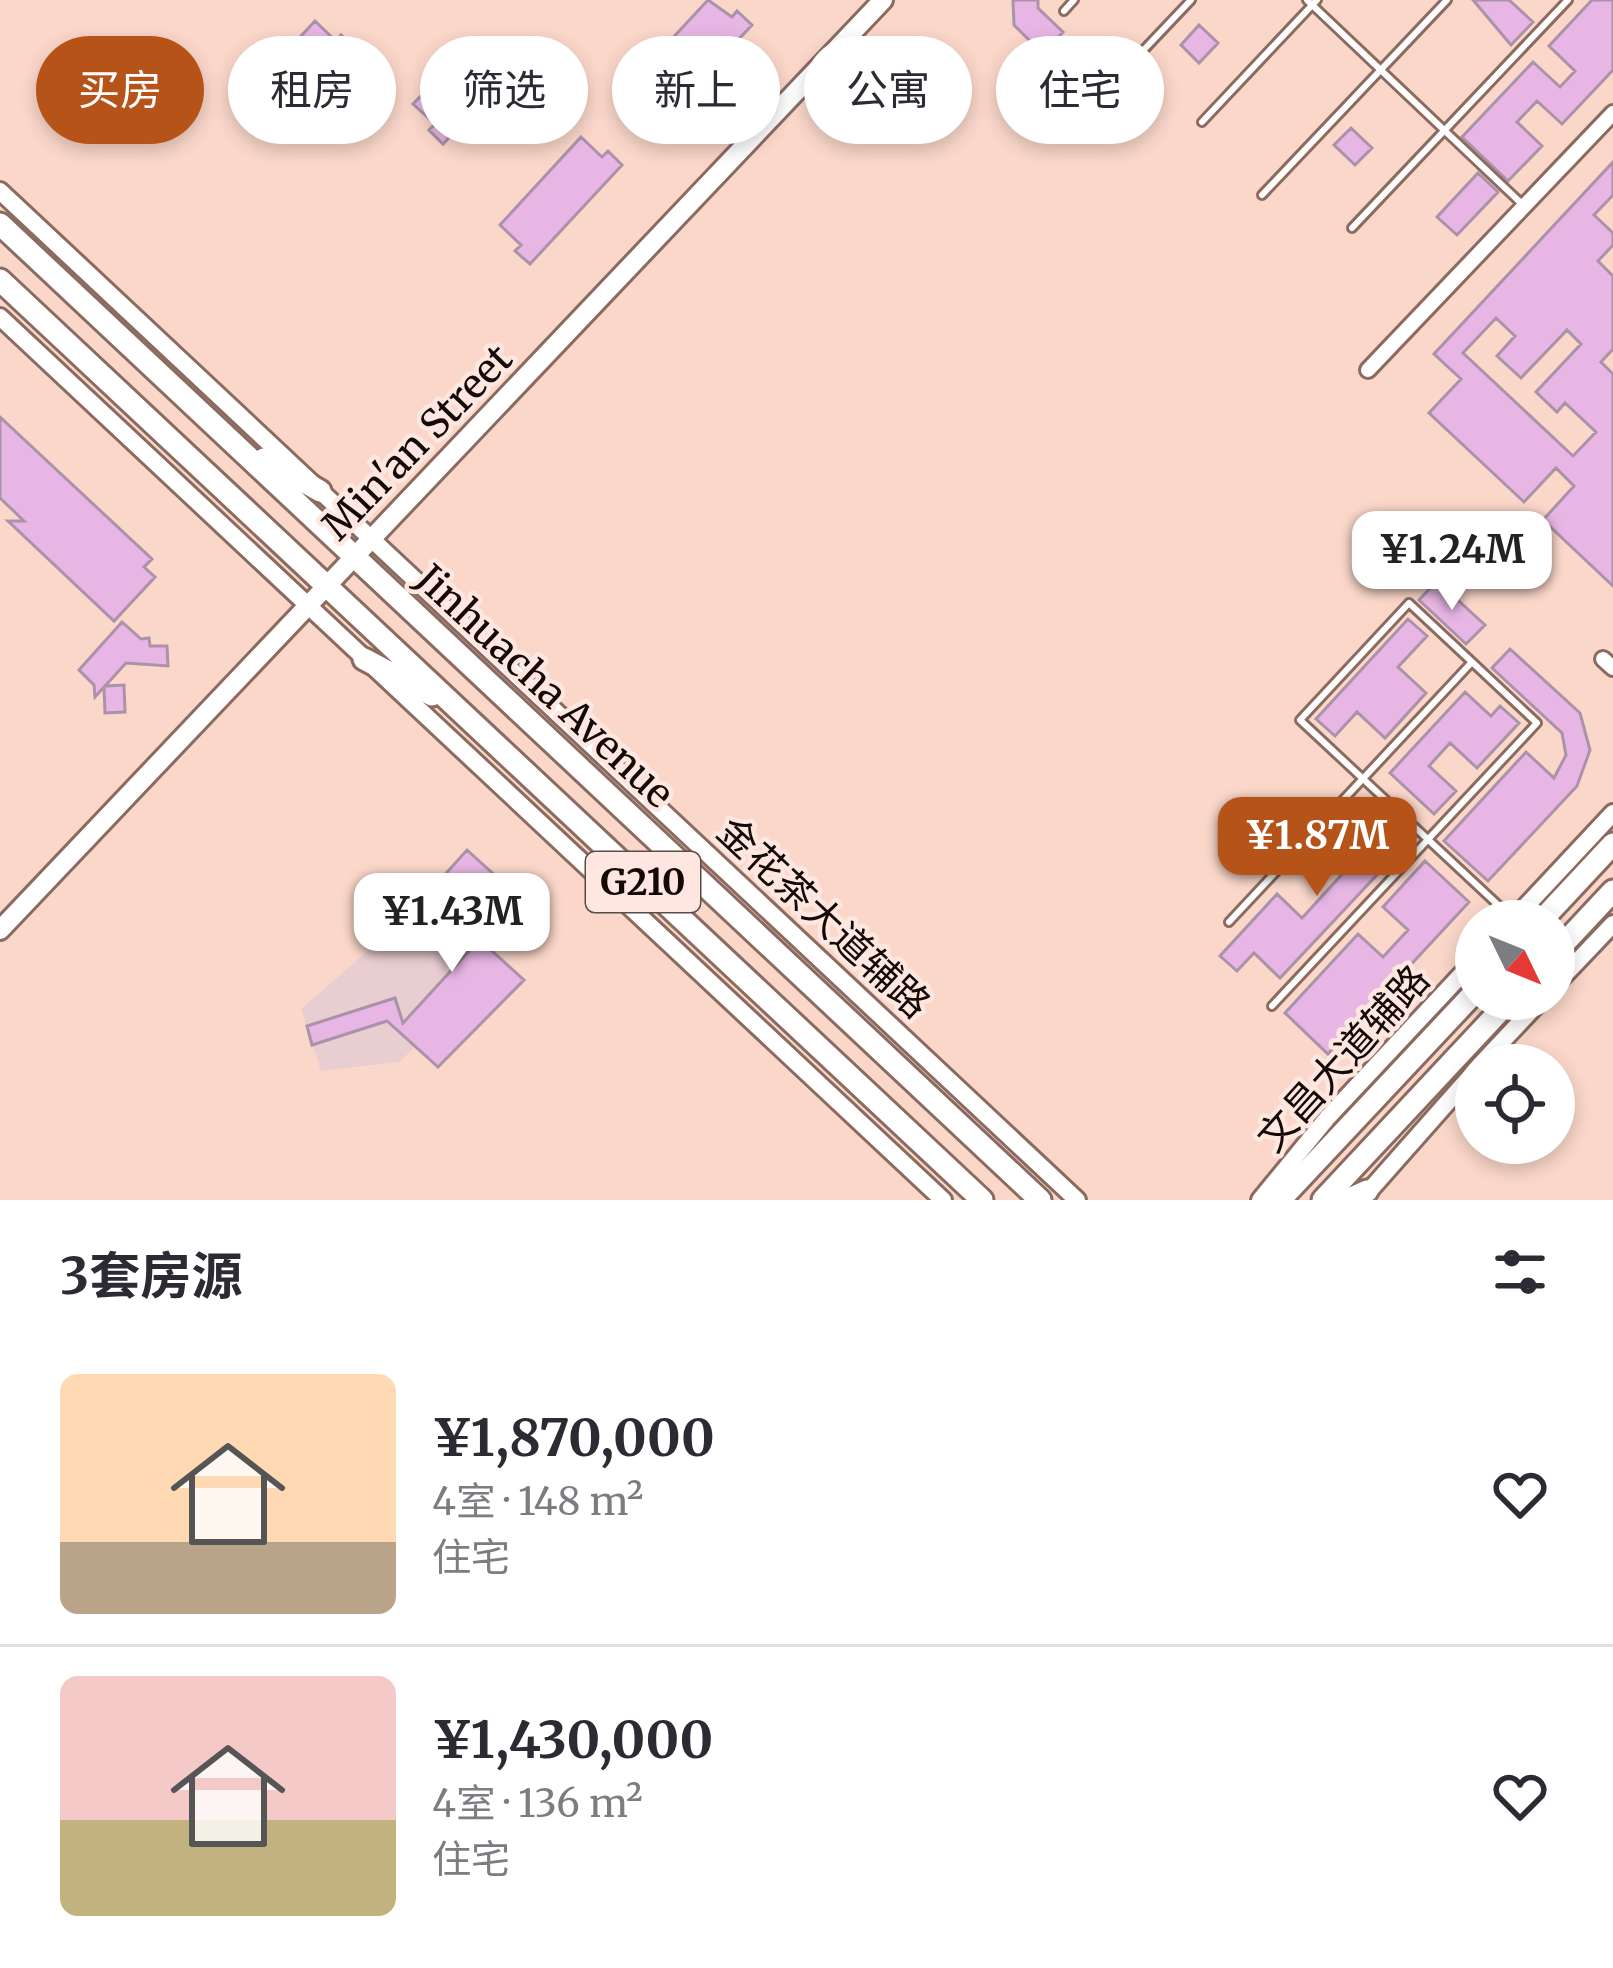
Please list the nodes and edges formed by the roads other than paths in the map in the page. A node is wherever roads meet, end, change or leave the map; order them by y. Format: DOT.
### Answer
graph roads {
  1 [pos="883,0"];
  2 [pos="1074,0"];
  3 [pos="1191,0"];
  4 [pos="1447,0"];
  5 [pos="1568,0"];
  6 [pos="1312,2"];
  7 [pos="1064,11"];
  8 [pos="1157,36"];
  9 [pos="1381,70"];
  10 [pos="1613,113"];
  11 [pos="1202,122"];
  12 [pos="1445,130"];
  13 [pos="0,191"];
  14 [pos="1262,195"];
  15 [pos="1524,206"];
  16 [pos="0,224"];
  17 [pos="1352,228"];
  18 [pos="0,280"];
  19 [pos="0,317"];
  20 [pos="1367,370"];
  21 [pos="229,439"];
  22 [pos="320,491"];
  23 [pos="371,538"];
  24 [pos="354,556"];
  25 [pos="326,586"];
  26 [pos="308,606"];
  27 [pos="364,659"];
  28 [pos="1472,662"];
  29 [pos="458,709"];
  30 [pos="1363,779"];
  31 [pos="1613,813"];
  32 [pos="1428,839"];
  33 [pos="1613,844"];
  34 [pos="1613,891"];
  35 [pos="1492,900"];
  36 [pos="1532,900"];
  37 [pos="1561,900"];
  38 [pos="1229,922"];
  39 [pos="1613,924"];
  40 [pos="0,930"];
  41 [pos="1575,931"];
  42 [pos="1575,964"];
  43 [pos="1455,986"];
  44 [pos="1272,1006"];
  45 [pos="1455,1013"];
  46 [pos="1502,1020"];
  47 [pos="1455,1092"];
  48 [pos="1344,1131"];
  49 [pos="1294,1164"];
  50 [pos="1358,1197"];
  51 [pos="943,1200"];
  52 [pos="982,1200"];
  53 [pos="1040,1200"];
  54 [pos="1078,1200"];
  55 [pos="1260,1200"];
  56 [pos="1280,1200"];
  57 [pos="1323,1200"];
  1 -- 23 [label="main road, Min'an Street"];
  2 -- 7 [label="lane"];
  3 -- 8 [label="lane"];
  4 -- 9 [label="lane"];
  5 -- 12 [label="lane"];
  6 -- 9 [label="lane"];
  6 -- 11 [label="lane"];
  9 -- 12 [label="lane"];
  9 -- 14 [label="lane"];
  10 -- 15 [label="street"];
  12 -- 15 [label="lane"];
  12 -- 17 [label="lane"];
  13 -- 22 [label="street, 金花茶大道辅路"];
  15 -- 20 [label="street"];
  16 -- 21 [label="main road, Jinhuacha Avenue / G210"];
  18 -- 25 [label="main road, Jinhuacha Avenue / G210"];
  19 -- 26 [label="street"];
  21 -- 22 [label="main road"];
  21 -- 24 [label="main road, Jinhuacha Avenue / G210"];
  22 -- 23 [label="street, 金花茶大道辅路"];
  23 -- 24 [label="main road, Min'an Street"];
  23 -- 54 [label="street, 金花茶大道辅路"];
  24 -- 25 [label="main road, Min'an Street"];
  24 -- 53 [label="main road, Jinhuacha Avenue / G210"];
  25 -- 26 [label="main road, Min'an Street"];
  25 -- 29 [label="main road, Jinhuacha Avenue / G210"];
  26 -- 27 [label="street"];
  26 -- 40 [label="main road, Min'an Street"];
  27 -- 29 [label="main road"];
  27 -- 51 [label="street"];
  28 -- 30 [label="lane"];
  28 -- 30 [label="lane"];
  28 -- 32 [label="lane"];
  29 -- 52 [label="main road, Jinhuacha Avenue / G210"];
  30 -- 32 [label="lane"];
  30 -- 38 [label="lane"];
  31 -- 36 [label="street"];
  32 -- 35 [label="lane"];
  32 -- 44 [label="lane"];
  33 -- 37 [label="main road"];
  34 -- 41 [label="main road"];
  39 -- 42 [label="street"];
  43 -- 49 [label="street, 文昌大道辅路"];
  45 -- 48 [label="main road"];
  46 -- 57 [label="main road"];
  47 -- 50 [label="street"];
  48 -- 49 [label="main road"];
  48 -- 56 [label="main road"];
  49 -- 55 [label="street, 文昌大道辅路"];
}
